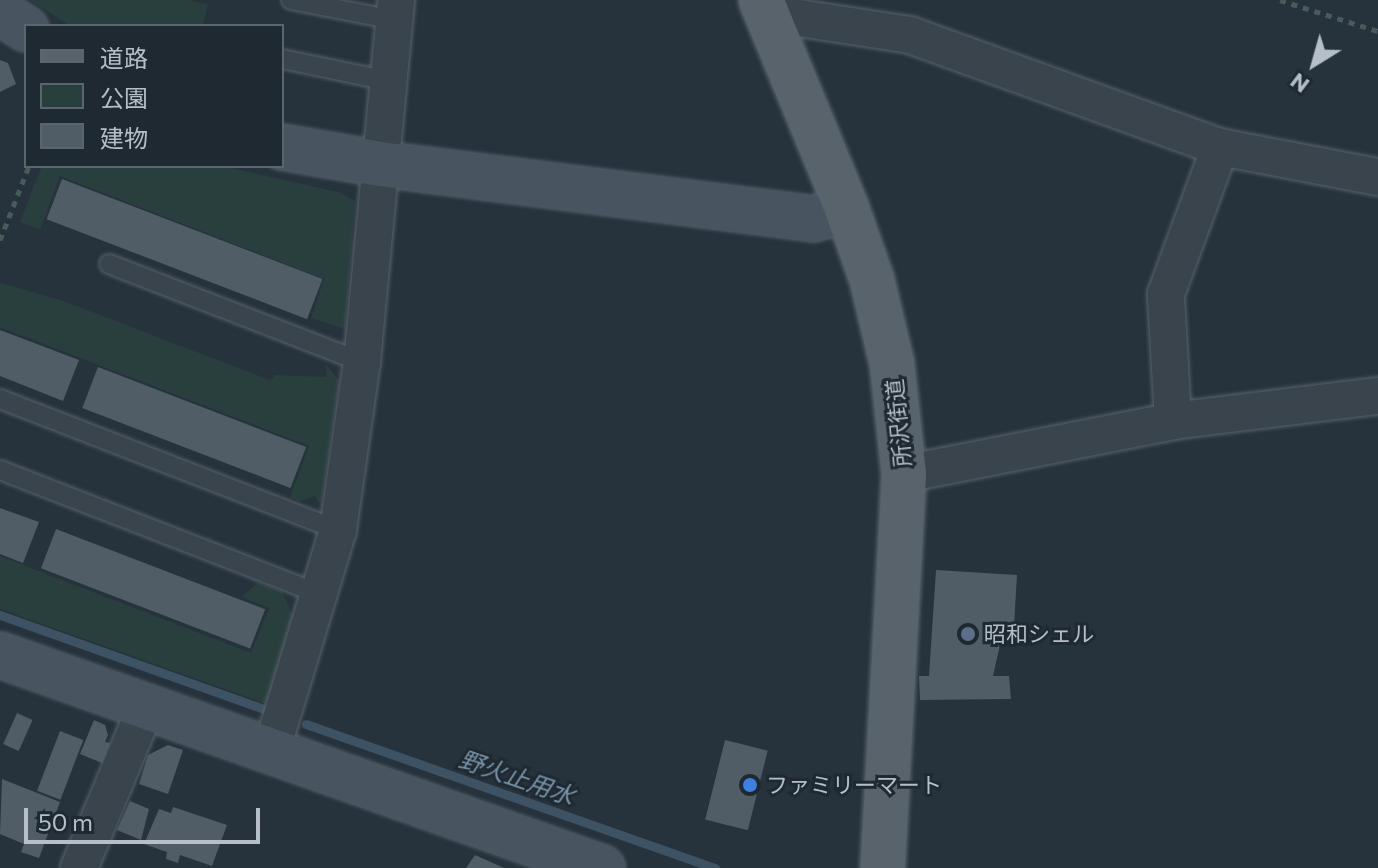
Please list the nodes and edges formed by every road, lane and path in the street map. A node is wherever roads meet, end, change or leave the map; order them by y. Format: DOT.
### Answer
graph roads {
  1 [pos="291,0"];
  2 [pos="1280,0"];
  3 [pos="764,7"];
  4 [pos="395,10"];
  5 [pos="0,12"];
  6 [pos="24,28"];
  7 [pos="1378,31"];
  8 [pos="284,59"];
  9 [pos="388,81"];
  10 [pos="284,147"];
  11 [pos="1220,147"];
  12 [pos="380,164"];
  13 [pos="28,168"];
  14 [pos="1378,177"];
  15 [pos="847,209"];
  16 [pos="0,240"];
  17 [pos="109,264"];
  18 [pos="362,362"];
  19 [pos="1378,396"];
  20 [pos="0,399"];
  21 [pos="1173,421"];
  22 [pos="0,470"];
  23 [pos="904,474"];
  24 [pos="338,530"];
  25 [pos="320,594"];
  26 [pos="0,655"];
  27 [pos="146,707"];
  28 [pos="271,752"];
  29 [pos="596,867"];
  30 [pos="79,868"];
  31 [pos="883,868"];
  1 -- 4 [label="lane"];
  2 -- 7 [label="path"];
  3 -- 11 [label="street"];
  3 -- 15 [label="main road, 所沢街道"];
  4 -- 9 [label="street"];
  5 -- 6 [label="street"];
  8 -- 9 [label="lane"];
  9 -- 12 [label="street"];
  10 -- 12 [label="street"];
  11 -- 14 [label="street"];
  11 -- 21 [label="street"];
  12 -- 15 [label="street"];
  12 -- 18 [label="street"];
  13 -- 16 [label="path"];
  15 -- 23 [label="main road, 所沢街道"];
  17 -- 18 [label="lane"];
  18 -- 24 [label="street"];
  19 -- 21 [label="street"];
  20 -- 24 [label="lane"];
  21 -- 23 [label="street"];
  22 -- 25 [label="lane"];
  23 -- 31 [label="main road, 所沢街道"];
  24 -- 25 [label="street"];
  25 -- 28 [label="street"];
  26 -- 27 [label="street"];
  27 -- 28 [label="street"];
  27 -- 30 [label="street"];
  28 -- 29 [label="street"];
}
